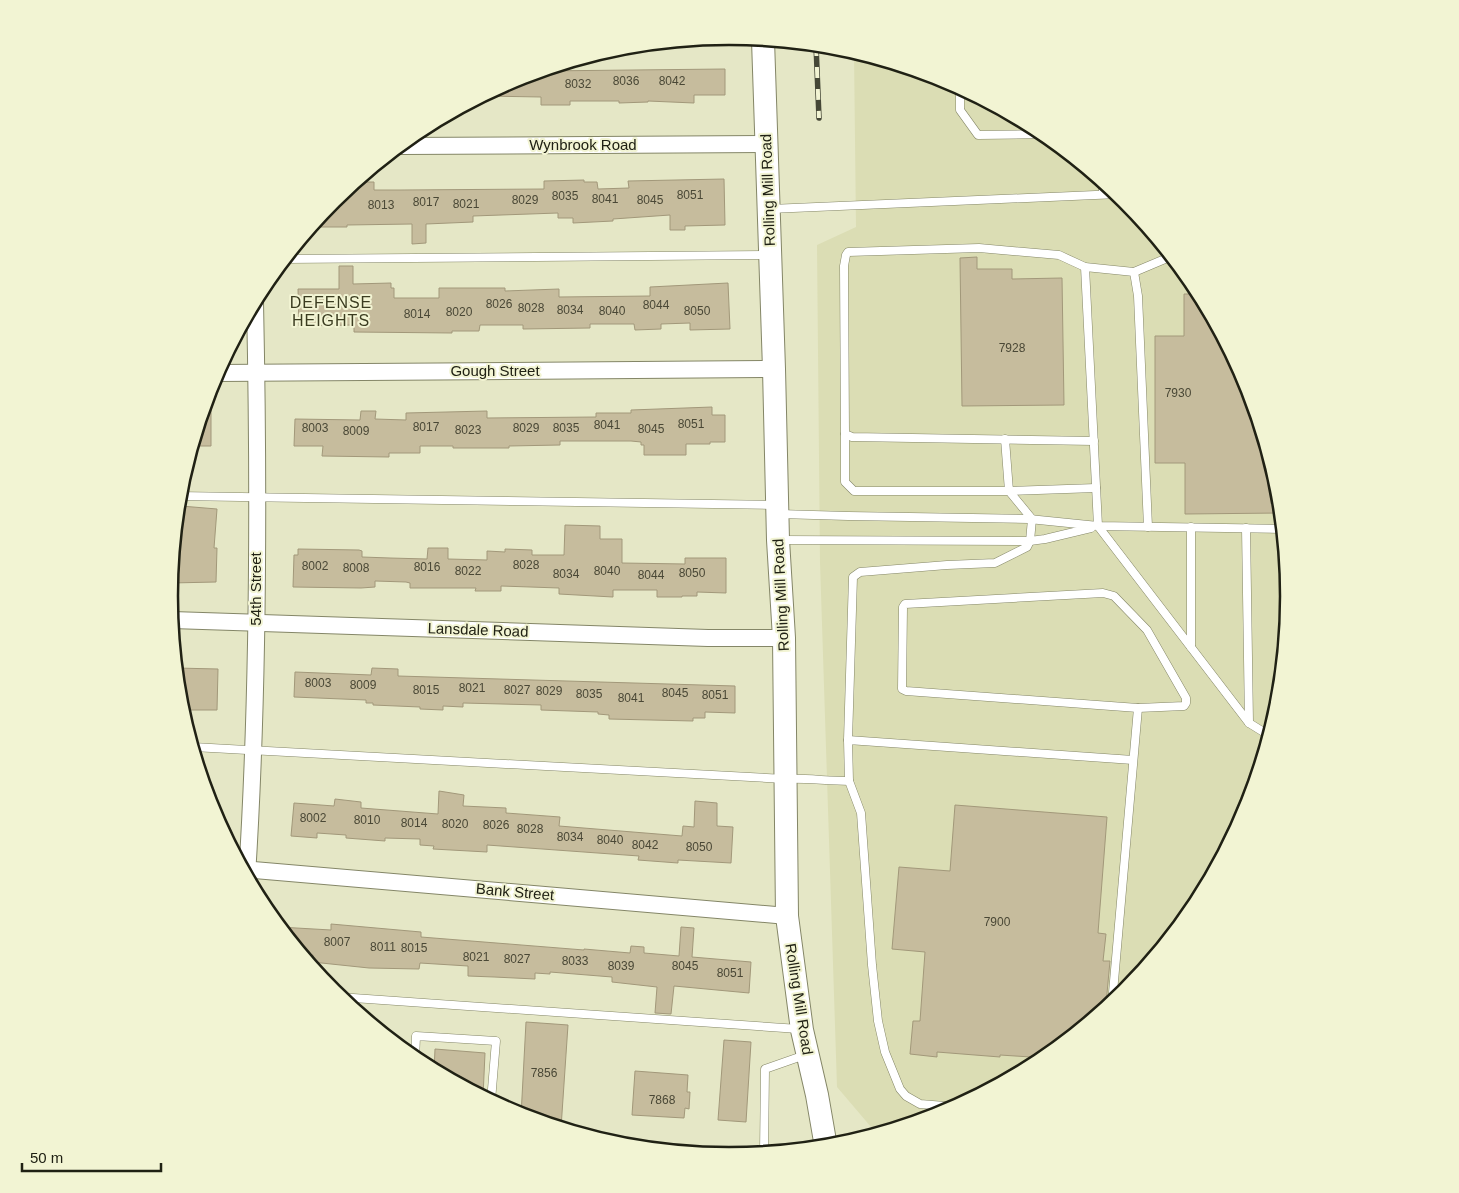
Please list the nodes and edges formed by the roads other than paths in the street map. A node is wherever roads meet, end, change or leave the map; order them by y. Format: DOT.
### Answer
graph roads {
  1 [pos="763,46"];
  2 [pos="960,96"];
  3 [pos="1029,134"];
  4 [pos="766,144"];
  5 [pos="412,146"];
  6 [pos="1103,194"];
  7 [pos="768,210"];
  8 [pos="770,255"];
  9 [pos="294,259"];
  10 [pos="1165,259"];
  11 [pos="1085,268"];
  12 [pos="1134,272"];
  13 [pos="255,316"];
  14 [pos="774,369"];
  15 [pos="226,373"];
  16 [pos="256,373"];
  17 [pos="845,434"];
  18 [pos="1005,439"];
  19 [pos="1094,440"];
  20 [pos="1096,488"];
  21 [pos="1009,491"];
  22 [pos="188,496"];
  23 [pos="257,497"];
  24 [pos="777,510"];
  25 [pos="1032,519"];
  26 [pos="1098,526"];
  27 [pos="1148,527"];
  28 [pos="1191,527"];
  29 [pos="1246,528"];
  30 [pos="1276,529"];
  31 [pos="778,540"];
  32 [pos="1030,541"];
  33 [pos="179,620"];
  34 [pos="256,623"];
  35 [pos="784,638"];
  36 [pos="1190,647"];
  37 [pos="1138,708"];
  38 [pos="1249,723"];
  39 [pos="1264,732"];
  40 [pos="848,740"];
  41 [pos="199,747"];
  42 [pos="254,750"];
  43 [pos="1133,760"];
  44 [pos="785,778"];
  45 [pos="848,781"];
  46 [pos="247,862"];
  47 [pos="252,873"];
  48 [pos="787,916"];
  49 [pos="1113,992"];
  50 [pos="352,998"];
  51 [pos="802,1030"];
  52 [pos="415,1050"];
  53 [pos="807,1055"];
  54 [pos="492,1094"];
  55 [pos="942,1106"];
  56 [pos="825,1139"];
  57 [pos="764,1147"];
  1 -- 4 [label="street, Rolling Mill Road"];
  2 -- 3 [label="lane"];
  4 -- 5 [label="street, Wynbrook Road"];
  4 -- 7 [label="street, Rolling Mill Road"];
  6 -- 7 [label="lane"];
  7 -- 8 [label="street, Rolling Mill Road"];
  8 -- 9 [label="lane"];
  8 -- 14 [label="street, Rolling Mill Road"];
  10 -- 12 [label="lane"];
  11 -- 12 [label="lane"];
  11 -- 17 [label="lane"];
  11 -- 19 [label="lane"];
  12 -- 27 [label="lane"];
  13 -- 16 [label="street, 54th Street"];
  14 -- 16 [label="street, Gough Street"];
  14 -- 24 [label="street, Rolling Mill Road"];
  15 -- 16 [label="street, Gough Street"];
  16 -- 23 [label="street, 54th Street"];
  17 -- 18 [label="lane"];
  17 -- 21 [label="lane"];
  18 -- 19 [label="lane"];
  18 -- 21 [label="lane"];
  19 -- 20 [label="lane"];
  20 -- 21 [label="lane"];
  20 -- 26 [label="lane"];
  21 -- 25 [label="lane"];
  22 -- 23 [label="lane"];
  23 -- 24 [label="lane"];
  23 -- 34 [label="street, 54th Street"];
  24 -- 25 [label="lane"];
  24 -- 31 [label="street, Rolling Mill Road"];
  25 -- 26 [label="lane"];
  25 -- 32 [label="lane"];
  26 -- 27 [label="lane"];
  26 -- 32 [label="lane"];
  26 -- 36 [label="lane"];
  27 -- 28 [label="lane"];
  28 -- 29 [label="lane"];
  28 -- 36 [label="lane"];
  29 -- 30 [label="lane"];
  29 -- 38 [label="lane"];
  31 -- 32 [label="lane"];
  31 -- 35 [label="street, Rolling Mill Road"];
  32 -- 40 [label="lane"];
  33 -- 34 [label="street, Lansdale Road"];
  34 -- 35 [label="street, Lansdale Road"];
  34 -- 42 [label="street, 54th Street"];
  35 -- 44 [label="street, Rolling Mill Road"];
  36 -- 38 [label="lane"];
  37 -- 37 [label="lane"];
  37 -- 43 [label="lane"];
  38 -- 39 [label="lane"];
  40 -- 43 [label="lane"];
  40 -- 45 [label="lane"];
  41 -- 42 [label="lane"];
  42 -- 44 [label="lane"];
  42 -- 46 [label="street, 54th Street"];
  43 -- 49 [label="lane"];
  44 -- 45 [label="lane"];
  44 -- 48 [label="street, Rolling Mill Road"];
  45 -- 55 [label="lane"];
  47 -- 48 [label="street, Bank Street"];
  48 -- 51 [label="street, Rolling Mill Road"];
  50 -- 51 [label="lane"];
  51 -- 53 [label="street, Rolling Mill Road"];
  52 -- 54 [label="lane"];
  53 -- 56 [label="street, Rolling Mill Road"];
  53 -- 57 [label="lane"];
}
